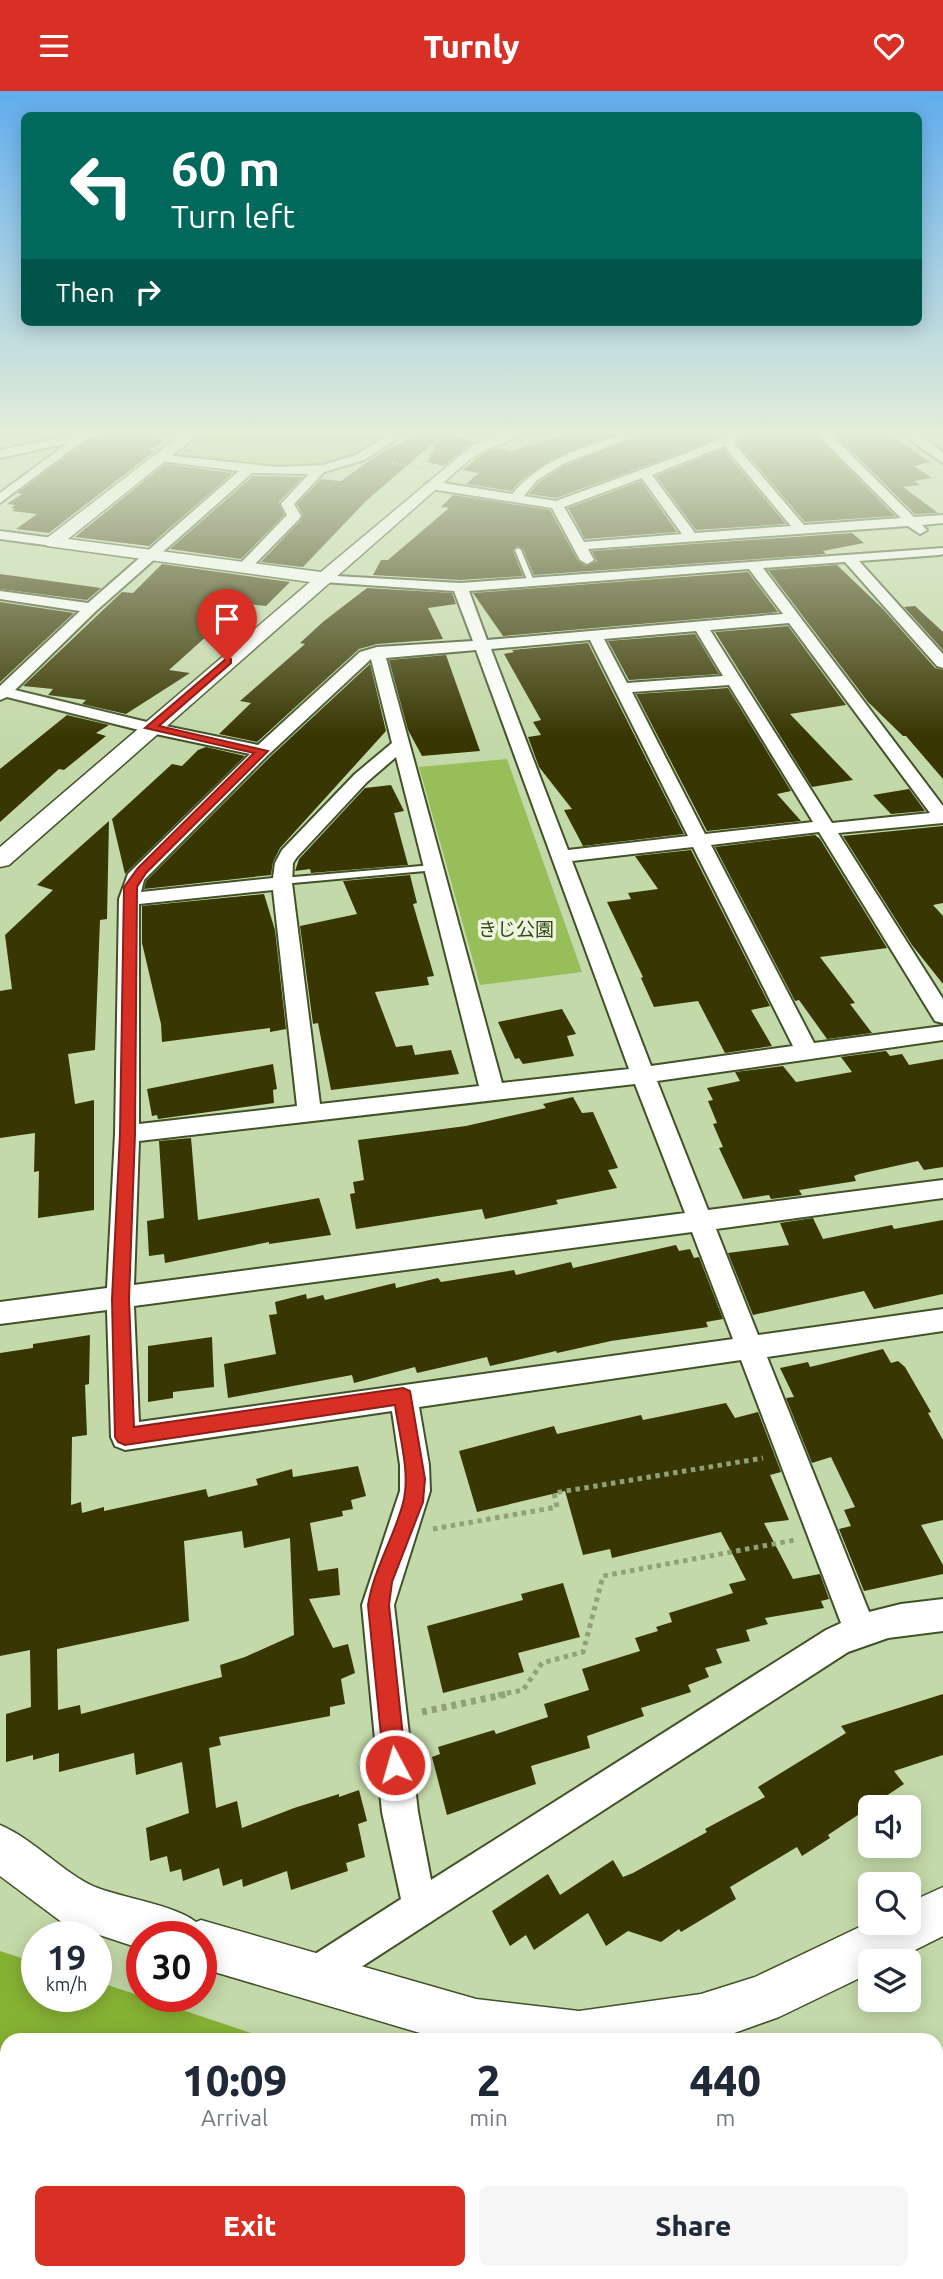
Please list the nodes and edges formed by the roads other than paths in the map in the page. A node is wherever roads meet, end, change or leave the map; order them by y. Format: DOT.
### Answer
graph roads {
  1 [pos="66,532"];
  2 [pos="176,532"];
  3 [pos="278,532"];
  4 [pos="376,532"];
  5 [pos="571,532"];
  6 [pos="688,532"];
  7 [pos="772,532"];
  8 [pos="921,532"];
  9 [pos="0,535"];
  10 [pos="692,538"];
  11 [pos="53,542"];
  12 [pos="579,547"];
  13 [pos="518,550"];
  14 [pos="941,553"];
  15 [pos="150,555"];
  16 [pos="850,559"];
  17 [pos="753,565"];
  18 [pos="243,568"];
  19 [pos="595,576"];
  20 [pos="323,578"];
  21 [pos="532,582"];
  22 [pos="460,587"];
  23 [pos="0,595"];
  24 [pos="91,608"];
  25 [pos="792,618"];
  26 [pos="700,626"];
  27 [pos="595,635"];
  28 [pos="482,644"];
  29 [pos="377,652"];
  30 [pos="943,663"];
  31 [pos="734,680"];
  32 [pos="622,688"];
  33 [pos="2,694"];
  34 [pos="151,728"];
  35 [pos="400,745"];
  36 [pos="262,751"];
  37 [pos="943,817"];
  38 [pos="825,828"];
  39 [pos="700,841"];
  40 [pos="562,856"];
  41 [pos="0,860"];
  42 [pos="433,868"];
  43 [pos="282,882"];
  44 [pos="129,899"];
  45 [pos="943,1016"];
  46 [pos="943,1033"];
  47 [pos="807,1052"];
  48 [pos="643,1075"];
  49 [pos="492,1090"];
  50 [pos="310,1114"];
  51 [pos="127,1134"];
  52 [pos="943,1189"];
  53 [pos="700,1222"];
  54 [pos="120,1299"];
  55 [pos="0,1313"];
  56 [pos="943,1320"];
  57 [pos="750,1346"];
  58 [pos="403,1396"];
  59 [pos="943,1615"];
  60 [pos="860,1630"];
  61 [pos="0,1848"];
  62 [pos="422,1908"];
  63 [pos="943,1911"];
  64 [pos="127,1921"];
  65 [pos="217,1949"];
  66 [pos="314,1976"];
  67 [pos="553,2033"];
  68 [pos="601,2033"];
  1 -- 11 [label="street"];
  2 -- 15 [label="street"];
  3 -- 18 [label="street"];
  4 -- 20 [label="street"];
  5 -- 12 [label="street"];
  6 -- 10 [label="street"];
  7 -- 10 [label="street"];
  8 -- 14 [label="street"];
  9 -- 11 [label="street"];
  10 -- 12 [label="street"];
  11 -- 15 [label="street"];
  12 -- 19 [label="street"];
  13 -- 21 [label="lane"];
  14 -- 16 [label="street"];
  15 -- 18 [label="street"];
  15 -- 24 [label="street"];
  16 -- 17 [label="street"];
  16 -- 30 [label="street"];
  17 -- 19 [label="street"];
  17 -- 25 [label="street"];
  18 -- 20 [label="street"];
  19 -- 21 [label="street"];
  20 -- 22 [label="street"];
  20 -- 34 [label="street"];
  21 -- 22 [label="street"];
  22 -- 28 [label="street"];
  23 -- 24 [label="street"];
  24 -- 33 [label="street"];
  25 -- 26 [label="street"];
  25 -- 37 [label="street"];
  26 -- 27 [label="street"];
  26 -- 31 [label="street"];
  27 -- 28 [label="street"];
  27 -- 32 [label="street"];
  28 -- 29 [label="street"];
  28 -- 40 [label="street"];
  29 -- 35 [label="street"];
  29 -- 36 [label="street"];
  31 -- 32 [label="street"];
  31 -- 38 [label="street"];
  32 -- 39 [label="street"];
  33 -- 34 [label="street"];
  34 -- 36 [label="street"];
  34 -- 41 [label="street"];
  35 -- 42 [label="street"];
  35 -- 43 [label="street"];
  36 -- 44 [label="street"];
  37 -- 38 [label="street"];
  38 -- 39 [label="street"];
  38 -- 45 [label="street"];
  39 -- 40 [label="street"];
  39 -- 47 [label="street"];
  40 -- 48 [label="street"];
  42 -- 43 [label="lane"];
  42 -- 49 [label="street"];
  43 -- 44 [label="street"];
  43 -- 50 [label="street"];
  44 -- 51 [label="street"];
  46 -- 47 [label="street"];
  47 -- 48 [label="street"];
  48 -- 49 [label="street"];
  48 -- 53 [label="street"];
  49 -- 50 [label="street"];
  50 -- 51 [label="street"];
  51 -- 54 [label="street"];
  52 -- 53 [label="street"];
  53 -- 54 [label="street"];
  53 -- 57 [label="street"];
  54 -- 55 [label="street"];
  54 -- 58 [label="street"];
  56 -- 57 [label="street"];
  57 -- 58 [label="street"];
  57 -- 60 [label="street"];
  58 -- 62 [label="street"];
  59 -- 60 [label="street"];
  60 -- 62 [label="street"];
  61 -- 64 [label="street"];
  62 -- 66 [label="street"];
  63 -- 68 [label="street"];
  65 -- 66 [label="street"];
  66 -- 67 [label="street"];
}
